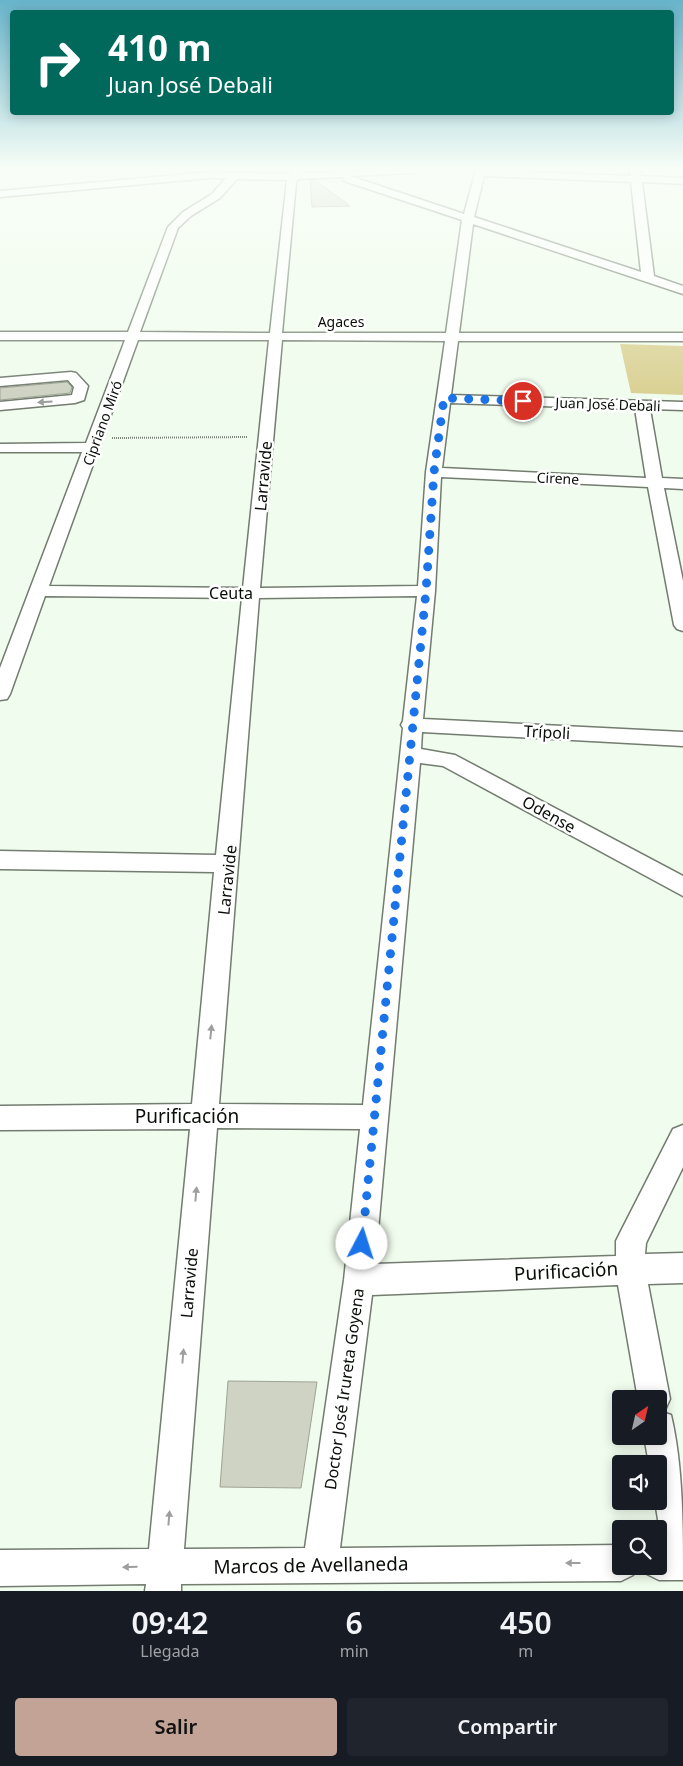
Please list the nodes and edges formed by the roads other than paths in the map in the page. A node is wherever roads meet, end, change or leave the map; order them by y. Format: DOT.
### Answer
graph roads {
  1 [pos="167,244"];
  2 [pos="284,244"];
  3 [pos="464,244"];
  4 [pos="544,244"];
  5 [pos="644,244"];
  6 [pos="648,279"];
  7 [pos="683,290"];
  8 [pos="0,336"];
  9 [pos="134,336"];
  10 [pos="275,336"];
  11 [pos="451,336"];
  12 [pos="683,337"];
  13 [pos="0,382"];
  14 [pos="91,386"];
  15 [pos="116,386"];
  16 [pos="444,398"];
  17 [pos="0,406"];
  18 [pos="642,406"];
  19 [pos="683,406"];
  20 [pos="95,443"];
  21 [pos="0,448"];
  22 [pos="434,472"];
  23 [pos="655,484"];
  24 [pos="683,484"];
  25 [pos="37,591"];
  26 [pos="426,591"];
  27 [pos="252,593"];
  28 [pos="683,623"];
  29 [pos="0,694"];
  30 [pos="411,725"];
  31 [pos="683,739"];
  32 [pos="410,754"];
  33 [pos="0,860"];
  34 [pos="228,864"];
  35 [pos="683,887"];
  36 [pos="203,1116"];
  37 [pos="373,1117"];
  38 [pos="0,1118"];
  39 [pos="683,1138"];
  40 [pos="630,1268"];
  41 [pos="683,1268"];
  42 [pos="359,1280"];
  43 [pos="652,1390"];
  44 [pos="662,1445"];
  45 [pos="667,1562"];
  46 [pos="683,1562"];
  47 [pos="612,1563"];
  48 [pos="320,1564"];
  49 [pos="0,1568"];
  50 [pos="164,1579"];
  1 -- 9 [label="street, Cipriano Miró"];
  2 -- 10 [label="street, Larravide"];
  3 -- 11 [label="street, Doctor José Irureta Goyena"];
  4 -- 6 [label="street"];
  5 -- 6 [label="street"];
  6 -- 7 [label="street"];
  8 -- 9 [label="street, Agaces"];
  9 -- 10 [label="street, Agaces"];
  9 -- 15 [label="street, Cipriano Miró"];
  10 -- 11 [label="street, Agaces"];
  10 -- 27 [label="street, Larravide"];
  11 -- 12 [label="street, Agaces"];
  11 -- 16 [label="street, Doctor José Irureta Goyena"];
  13 -- 14 [label="street"];
  14 -- 15 [label="street"];
  14 -- 17 [label="street, one-way"];
  15 -- 20 [label="street, Cipriano Miró"];
  16 -- 18 [label="street, Juan José Debali"];
  16 -- 22 [label="street, Doctor José Irureta Goyena"];
  18 -- 19 [label="street, Juan José Debali"];
  18 -- 23 [label="street"];
  20 -- 21 [label="street"];
  20 -- 25 [label="street, Cipriano Miró"];
  22 -- 23 [label="street, Cirene"];
  22 -- 26 [label="street, Doctor José Irureta Goyena"];
  23 -- 24 [label="street, Cirene"];
  23 -- 28 [label="street"];
  25 -- 27 [label="street, Ceuta"];
  25 -- 29 [label="street, Cipriano Miró"];
  26 -- 27 [label="street, Ceuta"];
  26 -- 30 [label="street, Doctor José Irureta Goyena"];
  27 -- 34 [label="street, Larravide"];
  30 -- 31 [label="street, Trípoli"];
  30 -- 32 [label="street, Doctor José Irureta Goyena"];
  32 -- 35 [label="street, Odense"];
  32 -- 37 [label="street, Doctor José Irureta Goyena"];
  33 -- 34 [label="street"];
  36 -- 34 [label="street, Larravide, one-way"];
  36 -- 37 [label="street, Purificación"];
  36 -- 38 [label="street, Purificación"];
  50 -- 36 [label="street, Larravide, one-way"];
  37 -- 42 [label="street, Doctor José Irureta Goyena"];
  39 -- 40 [label="street"];
  40 -- 41 [label="street, Purificación"];
  40 -- 42 [label="street, Purificación"];
  40 -- 43 [label="street"];
  42 -- 48 [label="street, Doctor José Irureta Goyena"];
  44 -- 46 [label="street"];
  45 -- 46 [label="street"];
  47 -- 48 [label="street, Marcos de Avellaneda, one-way"];
  48 -- 50 [label="street, Marcos de Avellaneda"];
  50 -- 49 [label="street, Marcos de Avellaneda, one-way"];
}
